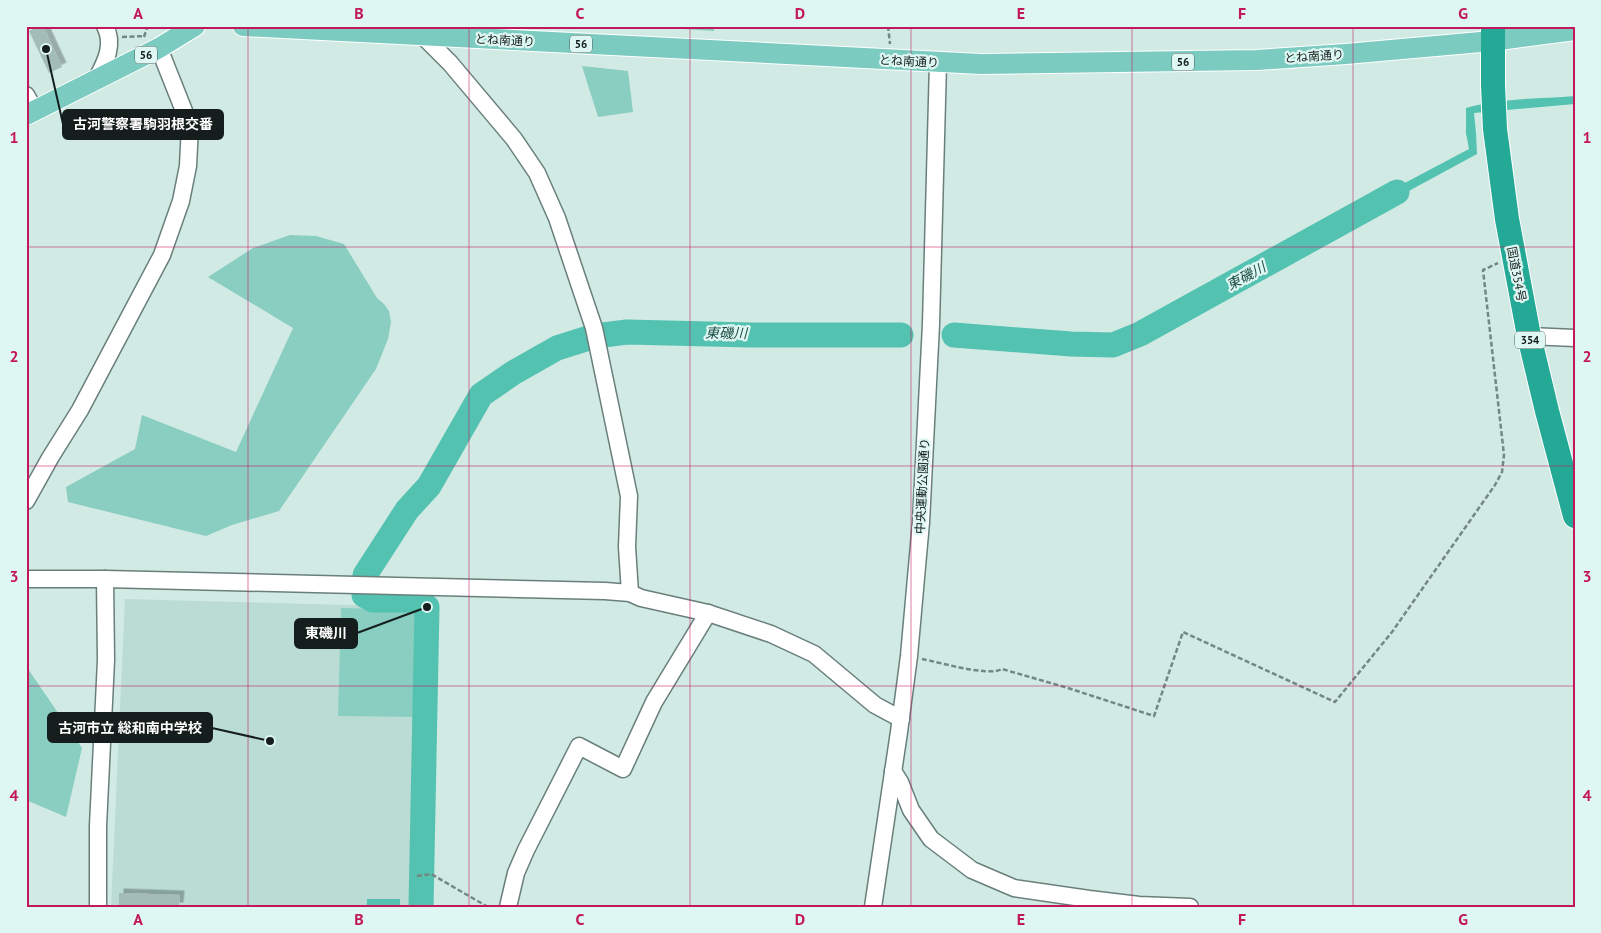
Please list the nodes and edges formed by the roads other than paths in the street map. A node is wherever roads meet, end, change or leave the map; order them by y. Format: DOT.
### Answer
graph roads {
  1 [pos="104,26"];
  2 [pos="195,26"];
  3 [pos="243,26"];
  4 [pos="1575,30"];
  5 [pos="418,31"];
  6 [pos="1493,34"];
  7 [pos="152,42"];
  8 [pos="938,63"];
  9 [pos="96,80"];
  10 [pos="29,107"];
  11 [pos="1529,336"];
  12 [pos="1575,338"];
  13 [pos="26,501"];
  14 [pos="1575,516"];
  15 [pos="26,579"];
  16 [pos="105,579"];
  17 [pos="630,593"];
  18 [pos="708,613"];
  19 [pos="901,719"];
  20 [pos="893,771"];
  21 [pos="98,907"];
  22 [pos="508,907"];
  23 [pos="873,907"];
  24 [pos="1190,907"];
  1 -- 9 [label="street"];
  2 -- 7 [label="main road, 56"];
  3 -- 5 [label="main road, とね南通り / 56"];
  4 -- 6 [label="main road, とね南通り / 56"];
  5 -- 8 [label="main road, とね南通り / 56"];
  5 -- 17 [label="street"];
  6 -- 8 [label="main road, とね南通り / 56"];
  6 -- 11 [label="highway, 国道354号 / 354"];
  7 -- 9 [label="main road, 56"];
  7 -- 13 [label="street"];
  8 -- 19 [label="street, 中央運動公園通り"];
  9 -- 10 [label="main road, 56"];
  11 -- 12 [label="street"];
  11 -- 14 [label="highway, 国道354号 / 354"];
  15 -- 16 [label="street"];
  16 -- 17 [label="street"];
  16 -- 21 [label="street"];
  17 -- 18 [label="street"];
  18 -- 19 [label="street"];
  18 -- 22 [label="street"];
  19 -- 20 [label="street, 中央運動公園通り"];
  20 -- 23 [label="street, 中央運動公園通り"];
  20 -- 24 [label="street"];
}
